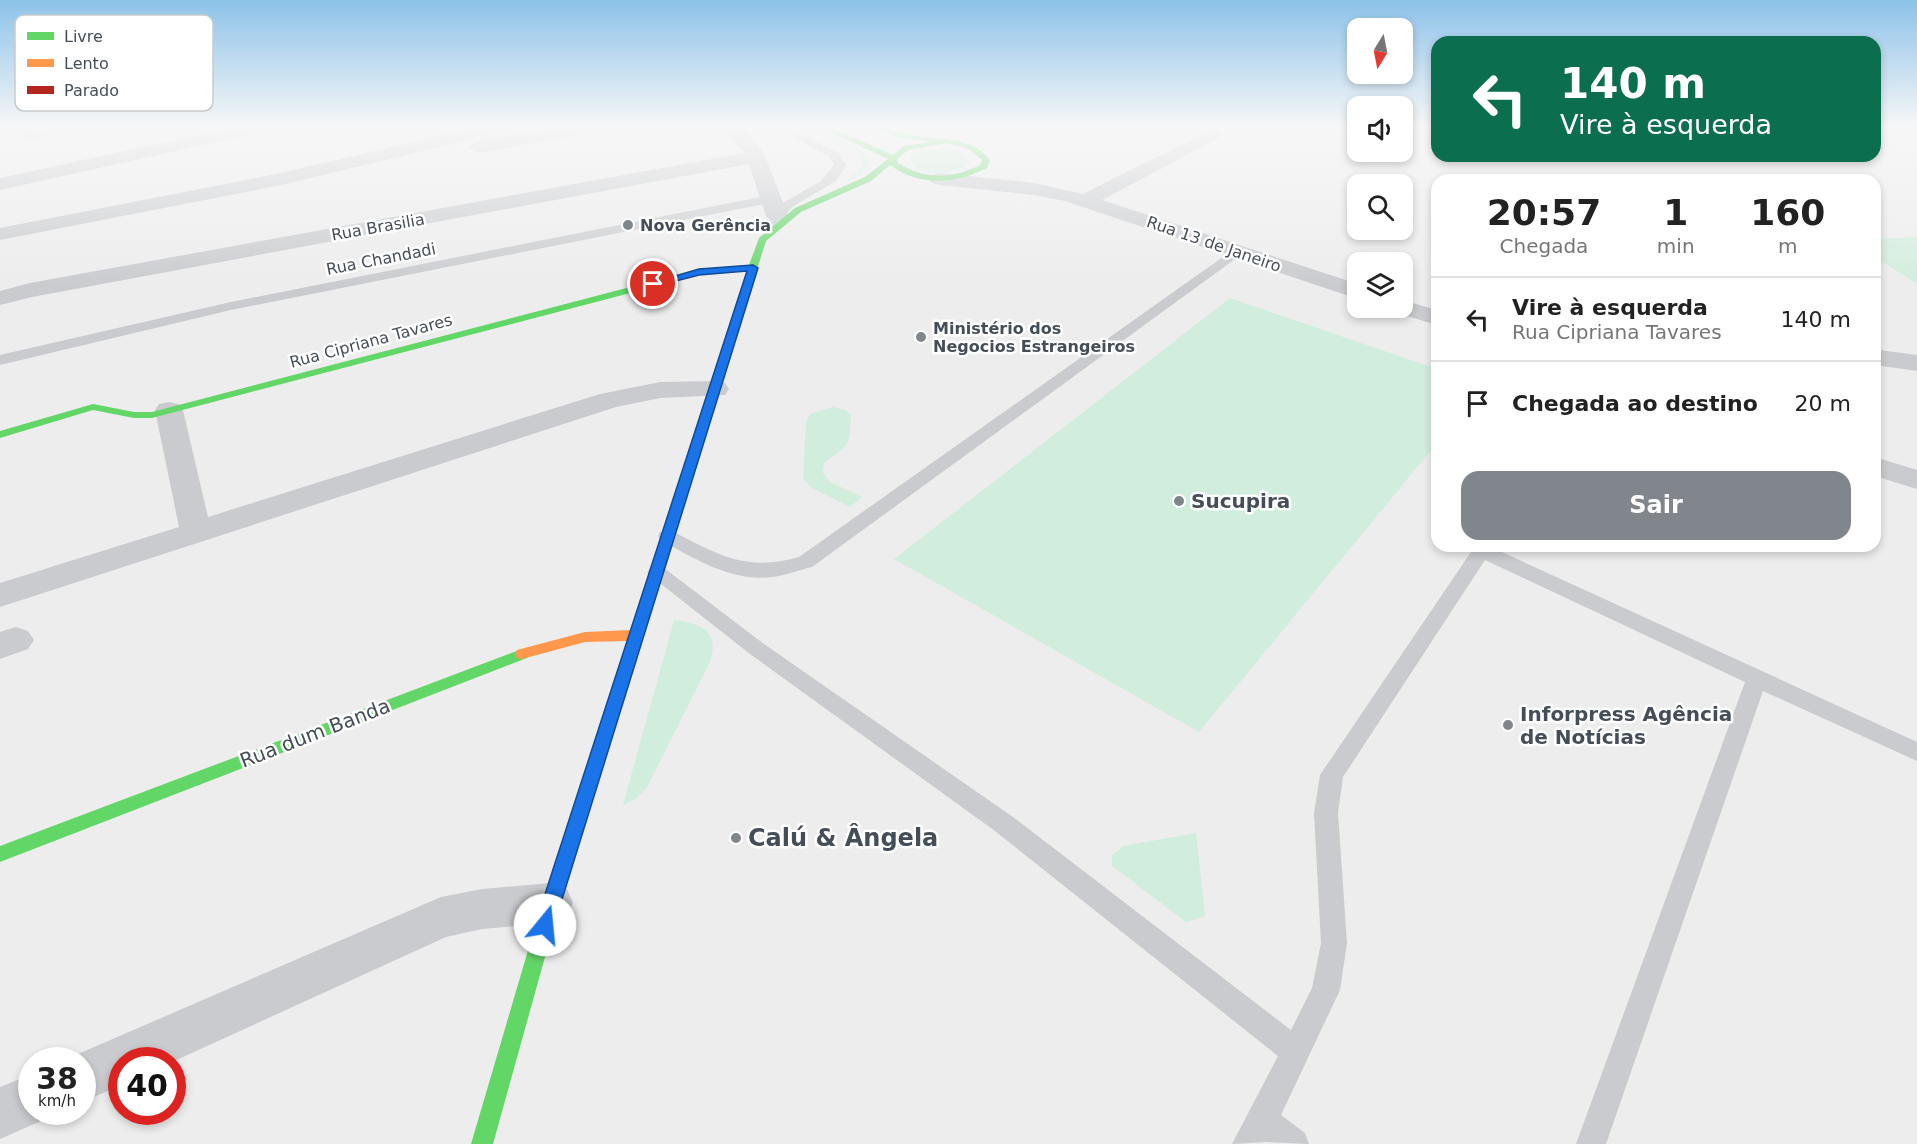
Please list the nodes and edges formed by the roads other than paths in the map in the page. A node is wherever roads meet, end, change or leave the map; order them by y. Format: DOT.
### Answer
graph roads {
  1 [pos="17,180"];
  2 [pos="274,180"];
  3 [pos="629,180"];
  4 [pos="764,180"];
  5 [pos="830,180"];
  6 [pos="865,180"];
  7 [pos="929,180"];
  8 [pos="960,180"];
  9 [pos="1034,180"];
  10 [pos="1116,180"];
  11 [pos="0,184"];
  12 [pos="904,186"];
  13 [pos="876,191"];
  14 [pos="1077,199"];
  15 [pos="773,207"];
  16 [pos="0,234"];
  17 [pos="762,240"];
  18 [pos="1237,251"];
  19 [pos="753,268"];
  20 [pos="1347,288"];
  21 [pos="0,298"];
  22 [pos="1413,310"];
  23 [pos="1431,316"];
  24 [pos="1881,358"];
  25 [pos="0,360"];
  26 [pos="1917,363"];
  27 [pos="716,389"];
  28 [pos="169,410"];
  29 [pos="0,435"];
  30 [pos="1881,468"];
  31 [pos="1917,480"];
  32 [pos="196,533"];
  33 [pos="667,536"];
  34 [pos="1482,552"];
  35 [pos="1490,552"];
  36 [pos="657,573"];
  37 [pos="0,595"];
  38 [pos="636,635"];
  39 [pos="1757,678"];
  40 [pos="1917,752"];
  41 [pos="0,854"];
  42 [pos="551,903"];
  43 [pos="1296,1052"];
  44 [pos="96,1071"];
  45 [pos="18,1105"];
  46 [pos="0,1113"];
  47 [pos="1255,1132"];
  48 [pos="480,1143"];
  49 [pos="1294,1144"];
  50 [pos="1591,1144"];
  1 -- 11 [label="street"];
  2 -- 16 [label="street"];
  3 -- 21 [label="street, Rua Brasilia"];
  4 -- 15 [label="street"];
  5 -- 15 [label="lane"];
  6 -- 17 [label="street"];
  7 -- 12 [label="street"];
  8 -- 14 [label="street, Rua 13 de Janeiro"];
  9 -- 14 [label="street, Rua 13 de Janeiro"];
  10 -- 14 [label="street"];
  13 -- 17 [label="street"];
  14 -- 18 [label="street, Rua 13 de Janeiro"];
  15 -- 17 [label="lane"];
  15 -- 25 [label="lane, Rua Chandadi"];
  17 -- 19 [label="street"];
  18 -- 20 [label="street, Rua 13 de Janeiro"];
  18 -- 33 [label="lane"];
  19 -- 27 [label="street"];
  19 -- 28 [label="street, Rua Cipriana Tavares"];
  22 -- 23 [label="street"];
  24 -- 26 [label="street"];
  27 -- 32 [label="street"];
  27 -- 33 [label="street"];
  28 -- 29 [label="street, Rua Cipriana Tavares"];
  28 -- 32 [label="street"];
  30 -- 31 [label="street"];
  32 -- 37 [label="street"];
  33 -- 36 [label="street"];
  34 -- 43 [label="lane"];
  35 -- 39 [label="lane"];
  36 -- 38 [label="street"];
  36 -- 43 [label="lane"];
  38 -- 41 [label="street, Rua dum Banda"];
  38 -- 42 [label="street"];
  39 -- 40 [label="lane"];
  39 -- 50 [label="lane"];
  42 -- 44 [label="street"];
  42 -- 48 [label="street"];
  43 -- 47 [label="lane"];
  45 -- 46 [label="street"];
  47 -- 49 [label="lane"];
}
